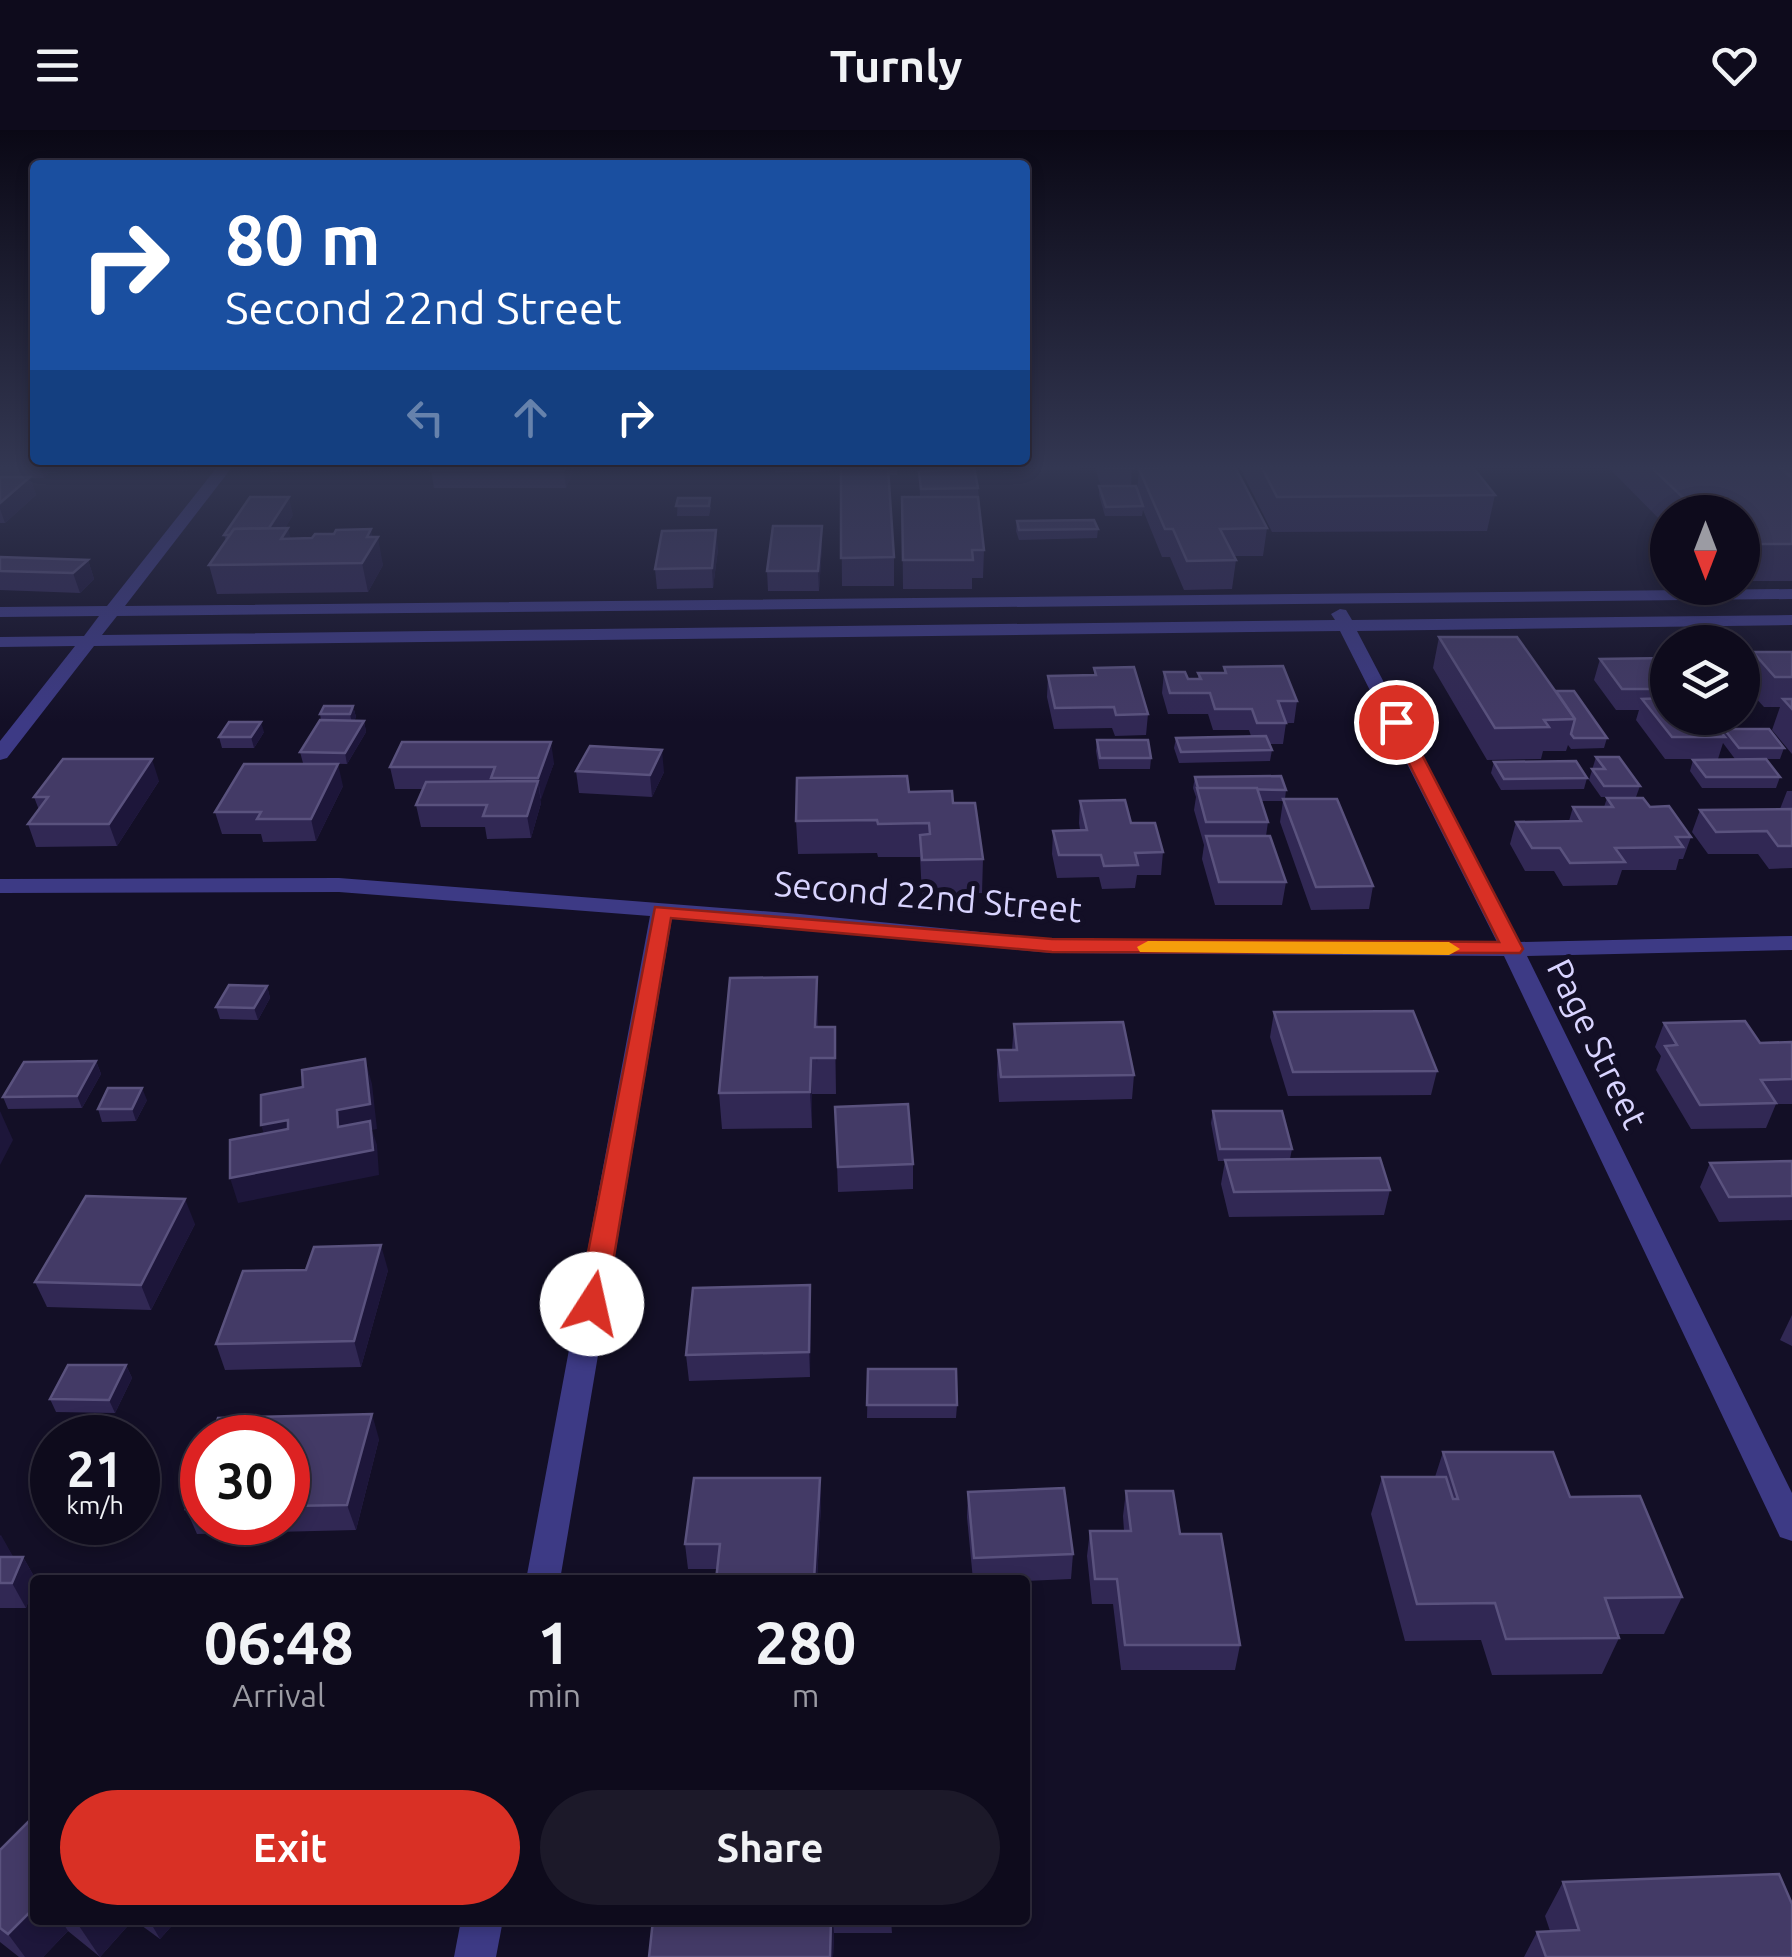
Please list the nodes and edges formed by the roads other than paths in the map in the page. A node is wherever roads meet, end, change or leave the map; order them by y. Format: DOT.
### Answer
graph roads {
  1 [pos="159,551"];
  2 [pos="1792,594"];
  3 [pos="1330,597"];
  4 [pos="112,611"];
  5 [pos="0,612"];
  6 [pos="1792,620"];
  7 [pos="1346,624"];
  8 [pos="89,641"];
  9 [pos="0,642"];
  10 [pos="0,754"];
  11 [pos="0,886"];
  12 [pos="662,911"];
  13 [pos="1792,943"];
  14 [pos="1512,949"];
  15 [pos="1792,1527"];
  16 [pos="544,1575"];
  17 [pos="481,1925"];
  18 [pos="475,1957"];
  1 -- 4 [label="street"];
  2 -- 3 [label="street"];
  3 -- 4 [label="street"];
  3 -- 7 [label="street, Page Street"];
  4 -- 5 [label="street"];
  4 -- 8 [label="street"];
  6 -- 7 [label="street"];
  7 -- 8 [label="street"];
  7 -- 14 [label="street, Page Street"];
  8 -- 9 [label="street"];
  8 -- 10 [label="street"];
  11 -- 12 [label="street, Second 22nd Street"];
  12 -- 14 [label="street, Second 22nd Street"];
  12 -- 16 [label="street"];
  13 -- 14 [label="street, Second 22nd Street"];
  14 -- 15 [label="street, Page Street"];
  17 -- 18 [label="street"];
}
